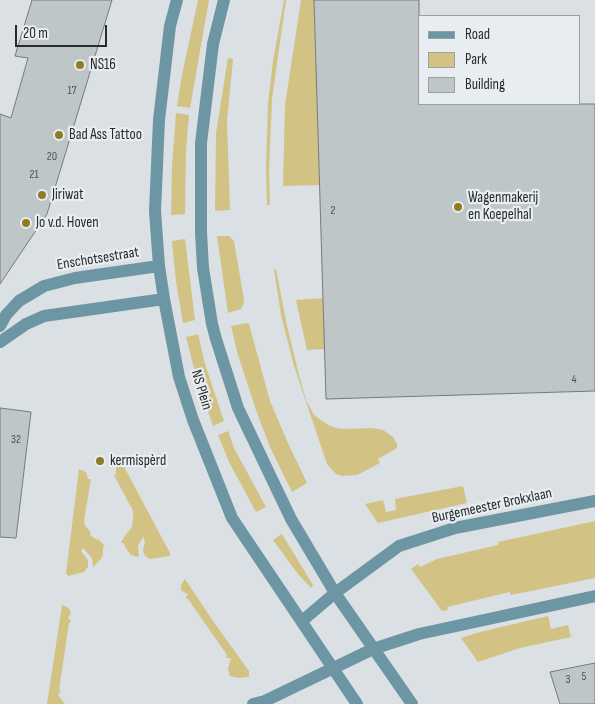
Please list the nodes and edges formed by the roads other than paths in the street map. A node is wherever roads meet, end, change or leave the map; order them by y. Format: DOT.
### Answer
graph roads {
  1 [pos="177,0"];
  2 [pos="224,0"];
  3 [pos="159,266"];
  4 [pos="164,299"];
  5 [pos="0,326"];
  6 [pos="0,342"];
  7 [pos="595,501"];
  8 [pos="335,593"];
  9 [pos="595,596"];
  10 [pos="302,621"];
  11 [pos="373,649"];
  12 [pos="332,668"];
  13 [pos="253,704"];
  14 [pos="357,704"];
  15 [pos="412,704"];
  1 -- 3 [label="street, NS Plein"];
  2 -- 8 [label="street, NS Plein"];
  3 -- 4 [label="street, NS Plein"];
  3 -- 5 [label="street, Enschotsestraat"];
  4 -- 6 [label="street"];
  4 -- 10 [label="street, NS Plein"];
  7 -- 8 [label="street, Burgemeester Brokxlaan"];
  8 -- 10 [label="street, Burgemeester Brokxlaan"];
  8 -- 11 [label="street, NS Plein"];
  9 -- 11 [label="street"];
  10 -- 12 [label="street, NS Plein"];
  11 -- 12 [label="street"];
  11 -- 15 [label="street, NS Plein"];
  12 -- 13 [label="street"];
  12 -- 14 [label="street, NS Plein"];
}
